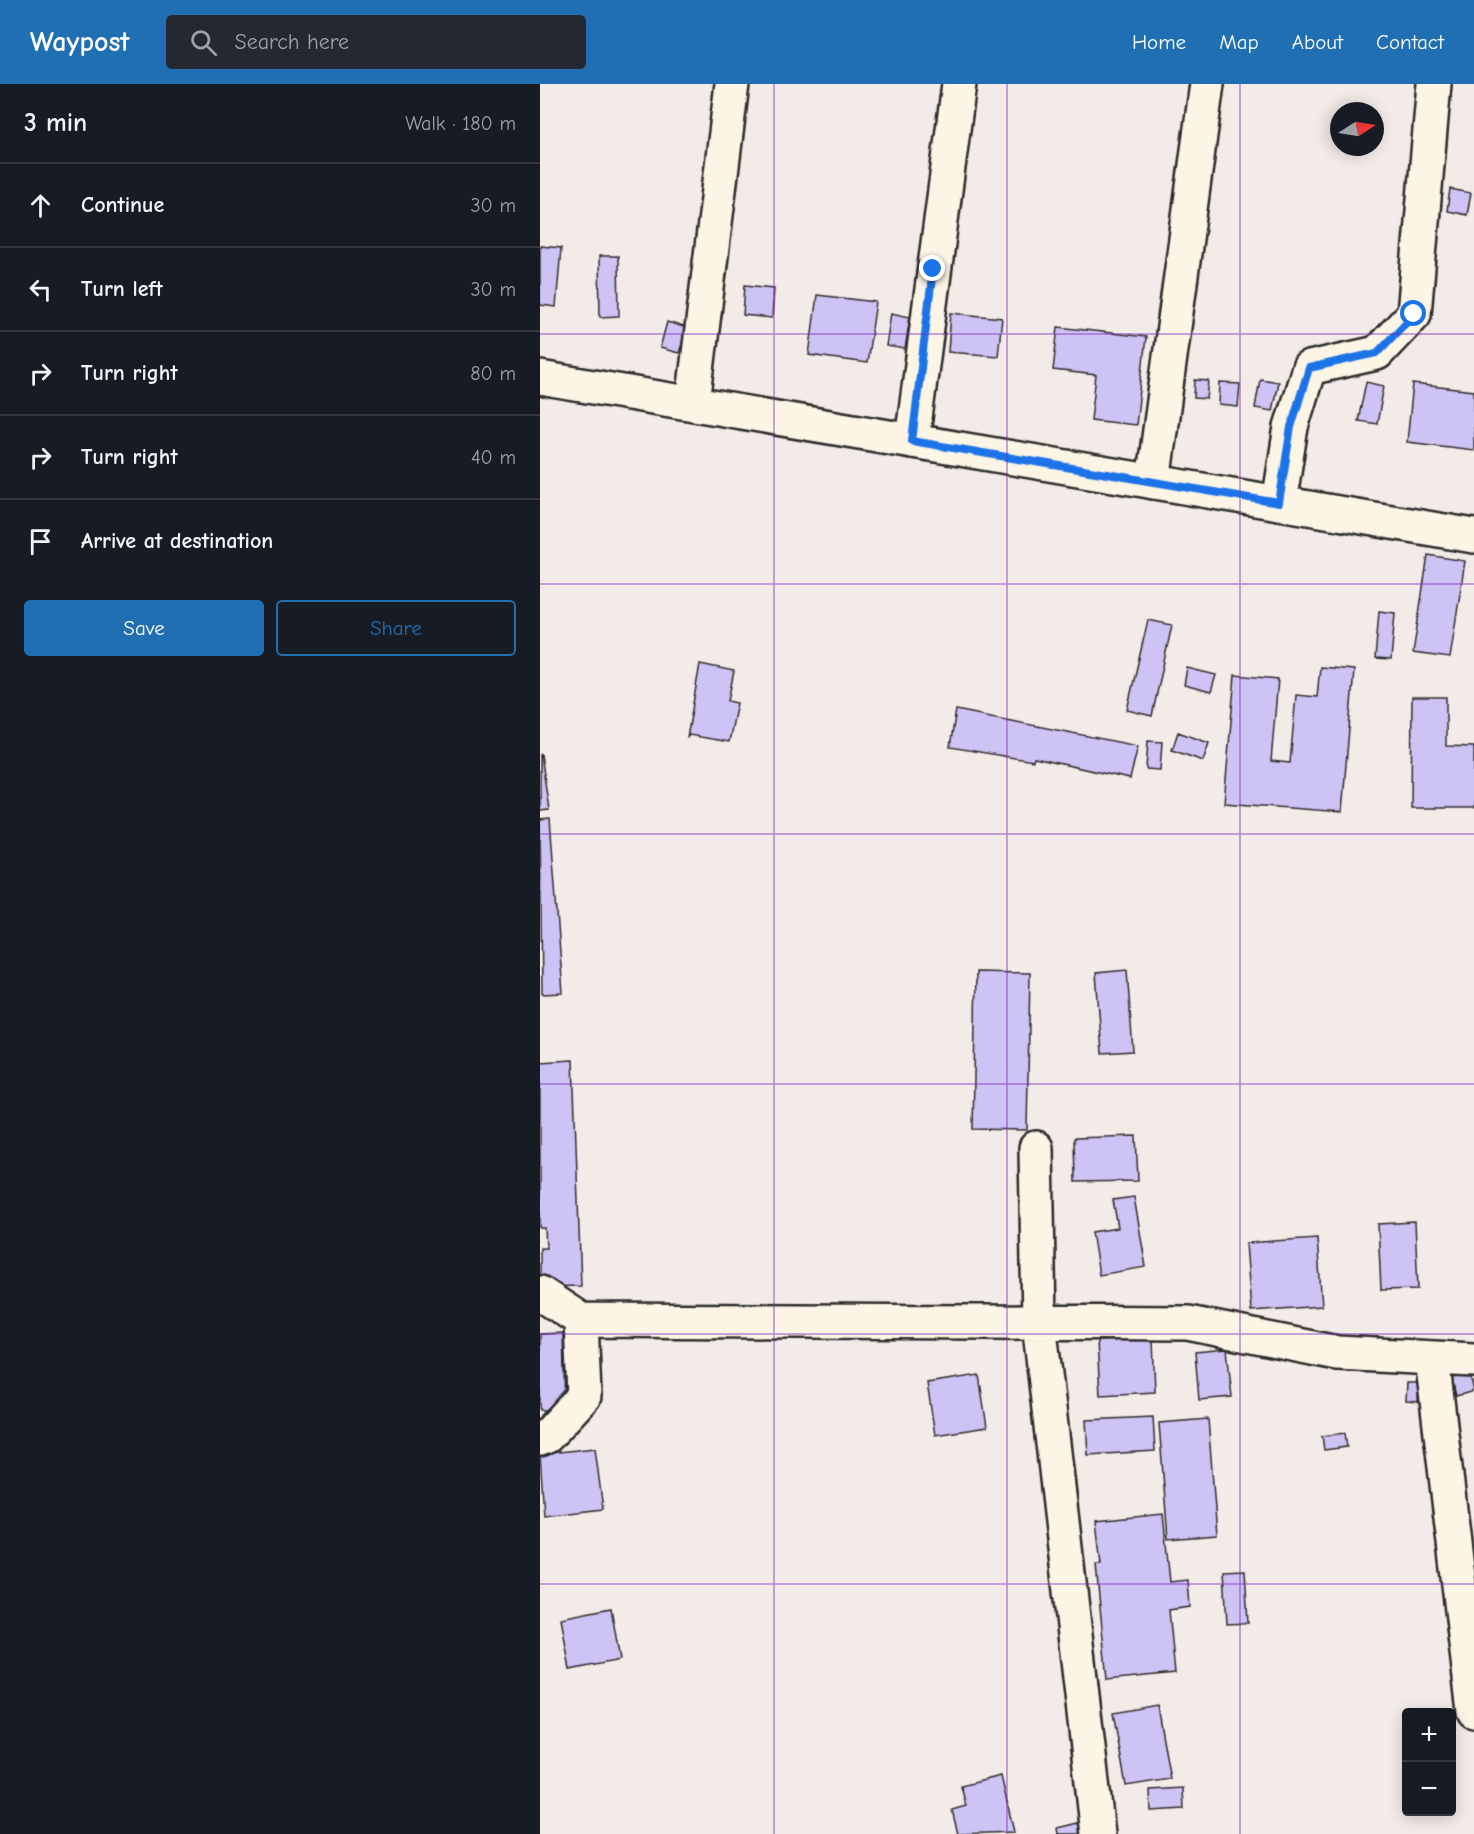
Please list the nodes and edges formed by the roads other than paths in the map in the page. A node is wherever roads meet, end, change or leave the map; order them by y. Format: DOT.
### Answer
graph roads {
  1 [pos="732,84"];
  2 [pos="959,84"];
  3 [pos="1207,84"];
  4 [pos="1434,84"];
  5 [pos="540,378"];
  6 [pos="693,403"];
  7 [pos="912,441"];
  8 [pos="1153,482"];
  9 [pos="1279,503"];
  10 [pos="1474,536"];
  11 [pos="1036,1148"];
  12 [pos="540,1293"];
  13 [pos="581,1320"];
  14 [pos="1039,1322"];
  15 [pos="1432,1358"];
  16 [pos="1474,1360"];
  17 [pos="540,1439"];
  18 [pos="1474,1711"];
  19 [pos="1098,1834"];
  1 -- 6 [label="street"];
  2 -- 7 [label="street"];
  3 -- 8 [label="street"];
  4 -- 9 [label="street"];
  5 -- 6 [label="street"];
  6 -- 7 [label="street"];
  7 -- 8 [label="street"];
  8 -- 9 [label="street"];
  9 -- 10 [label="street"];
  11 -- 14 [label="street"];
  12 -- 13 [label="street"];
  13 -- 14 [label="street"];
  13 -- 17 [label="street"];
  14 -- 15 [label="street"];
  14 -- 19 [label="street"];
  15 -- 16 [label="street"];
  15 -- 18 [label="street"];
}
